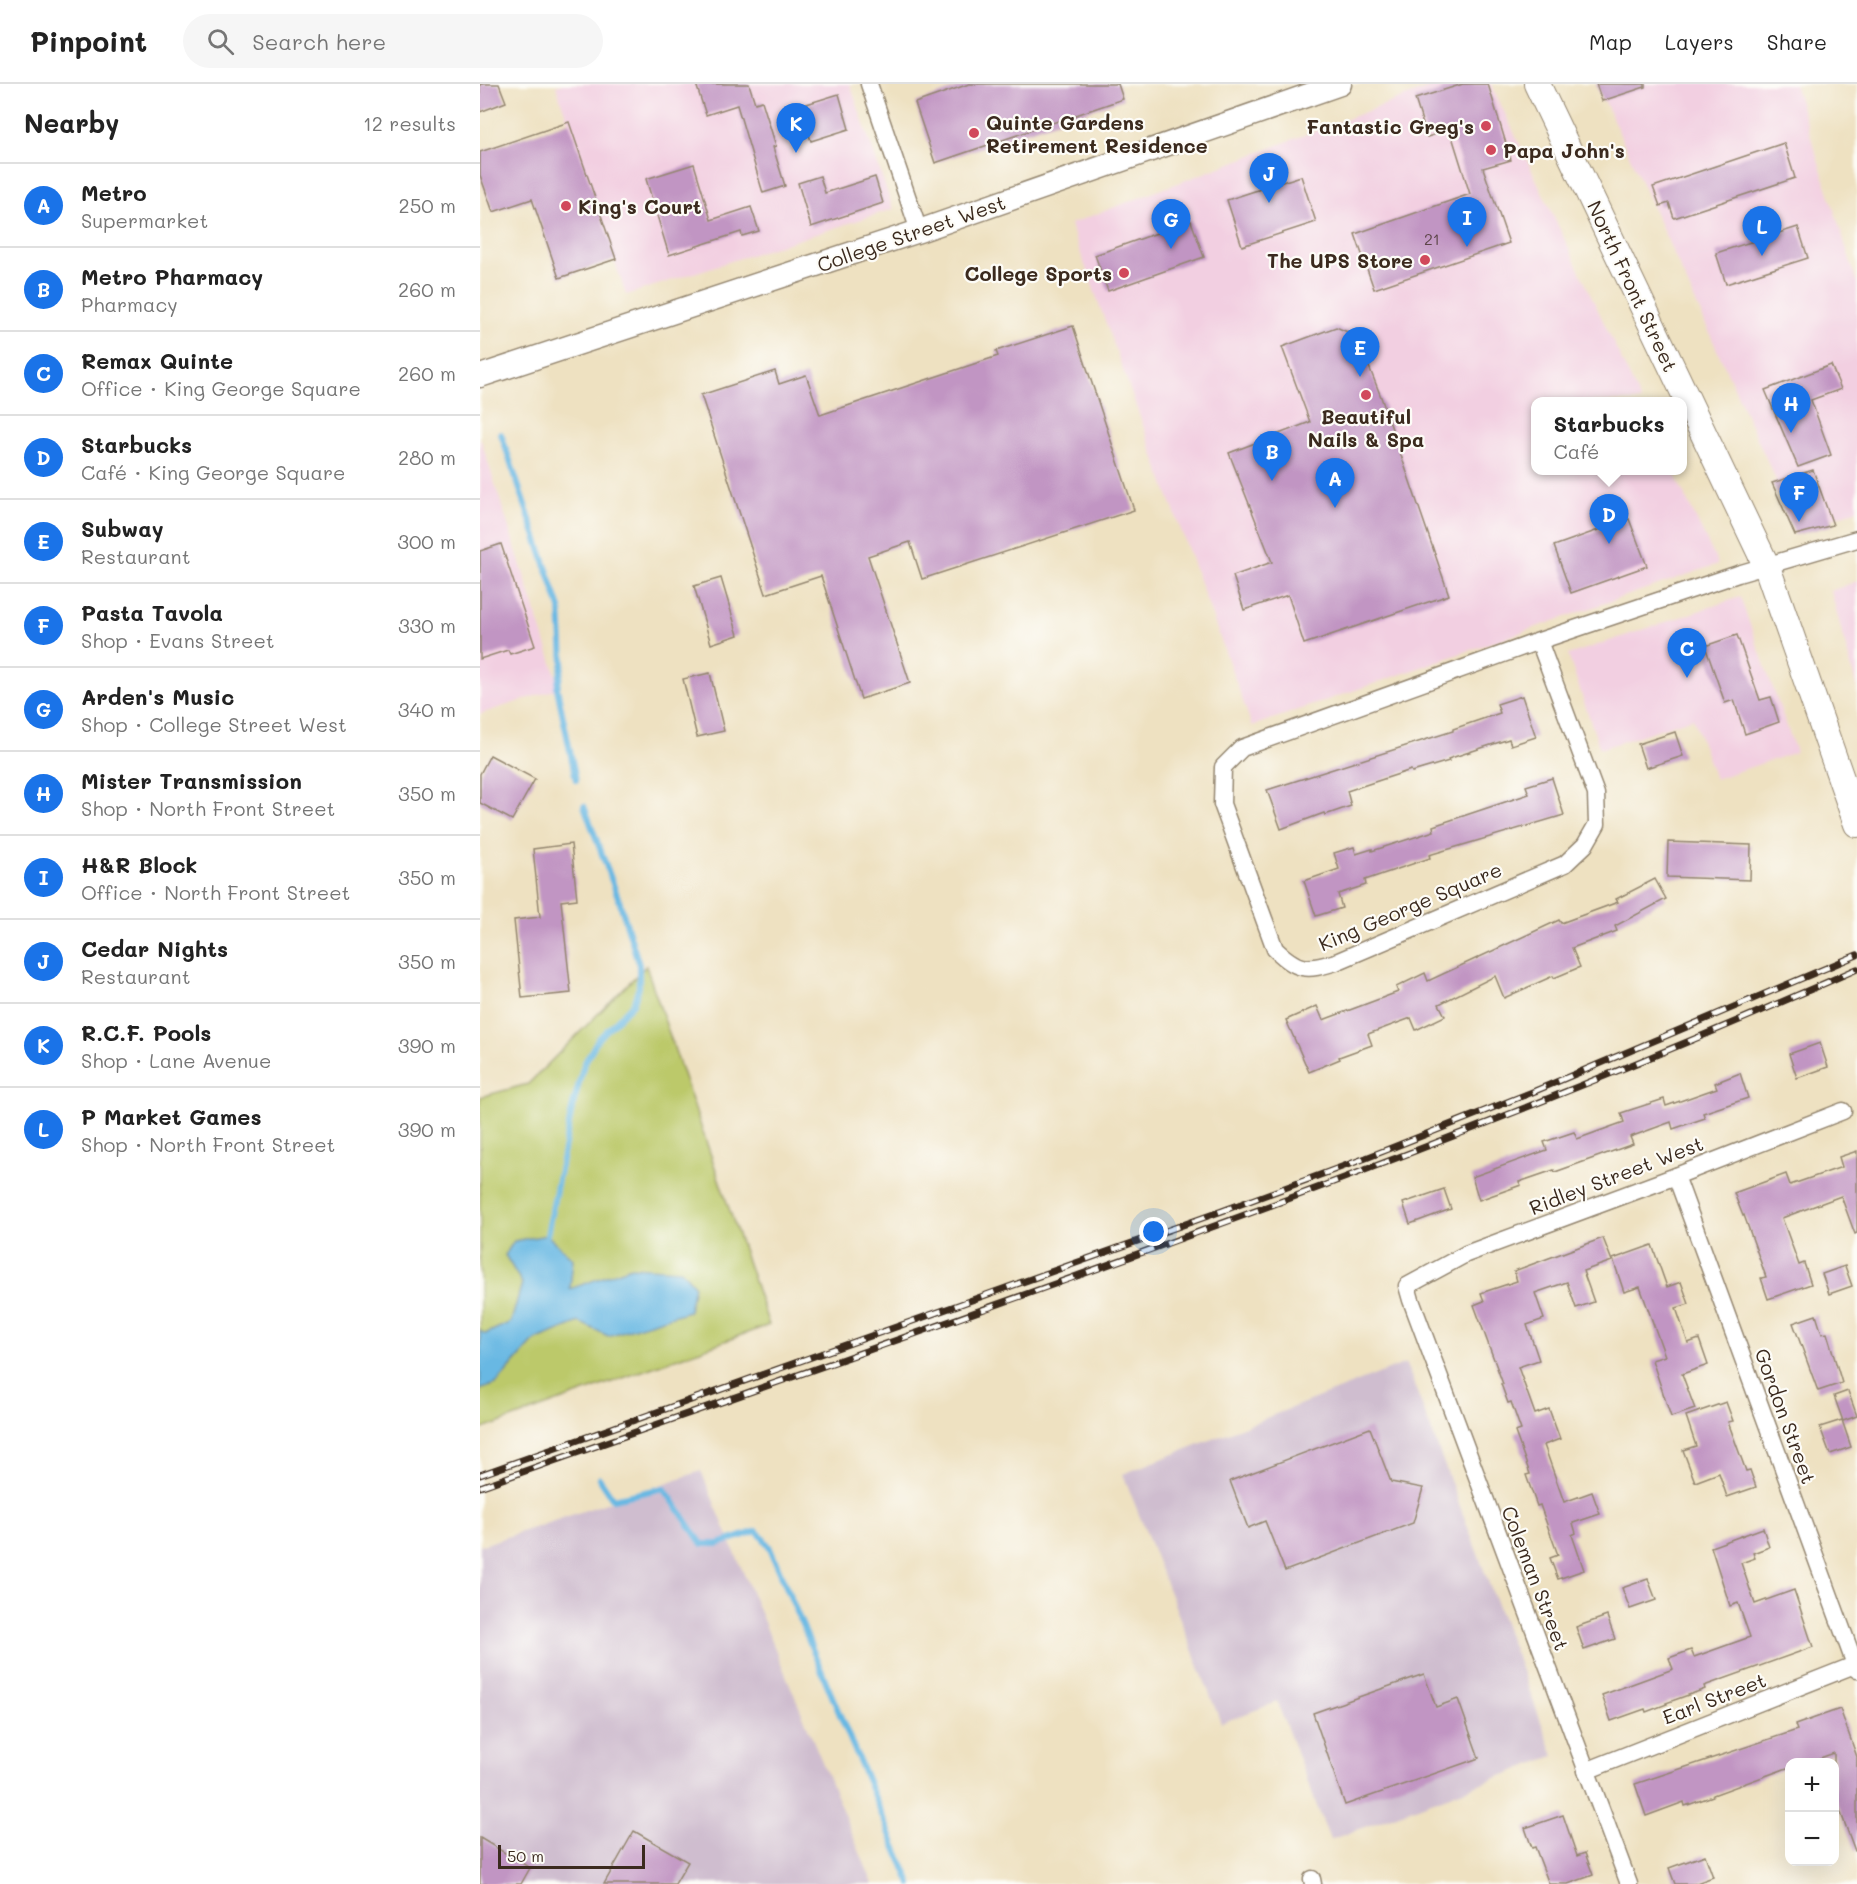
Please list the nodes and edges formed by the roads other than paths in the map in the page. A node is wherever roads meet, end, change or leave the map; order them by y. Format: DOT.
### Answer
graph roads {
  1 [pos="869,84"];
  2 [pos="1340,84"];
  3 [pos="1537,84"];
  4 [pos="919,231"];
  5 [pos="480,376"];
  6 [pos="1686,397"];
  7 [pos="1687,399"];
  8 [pos="1857,539"];
  9 [pos="1767,567"];
  10 [pos="1539,641"];
  11 [pos="1857,824"];
  12 [pos="1843,1111"];
  13 [pos="1676,1176"];
  14 [pos="1407,1286"];
  15 [pos="1856,1667"];
  16 [pos="1586,1771"];
  17 [pos="1629,1884"];
  1 -- 4 [label="street"];
  2 -- 4 [label="main road, College Street West"];
  3 -- 6 [label="main road, North Front Street"];
  4 -- 5 [label="main road, College Street West"];
  7 -- 9 [label="main road, North Front Street"];
  8 -- 9 [label="street, King George Square"];
  9 -- 10 [label="street, King George Square"];
  9 -- 11 [label="main road, North Front Street"];
  10 -- 10 [label="street, King George Square"];
  12 -- 13 [label="street, Ridley Street West"];
  13 -- 14 [label="street, Ridley Street West"];
  13 -- 15 [label="street, Gordon Street"];
  14 -- 16 [label="street, Coleman Street"];
  15 -- 16 [label="street, Earl Street"];
  16 -- 17 [label="street, Coleman Street"];
}
